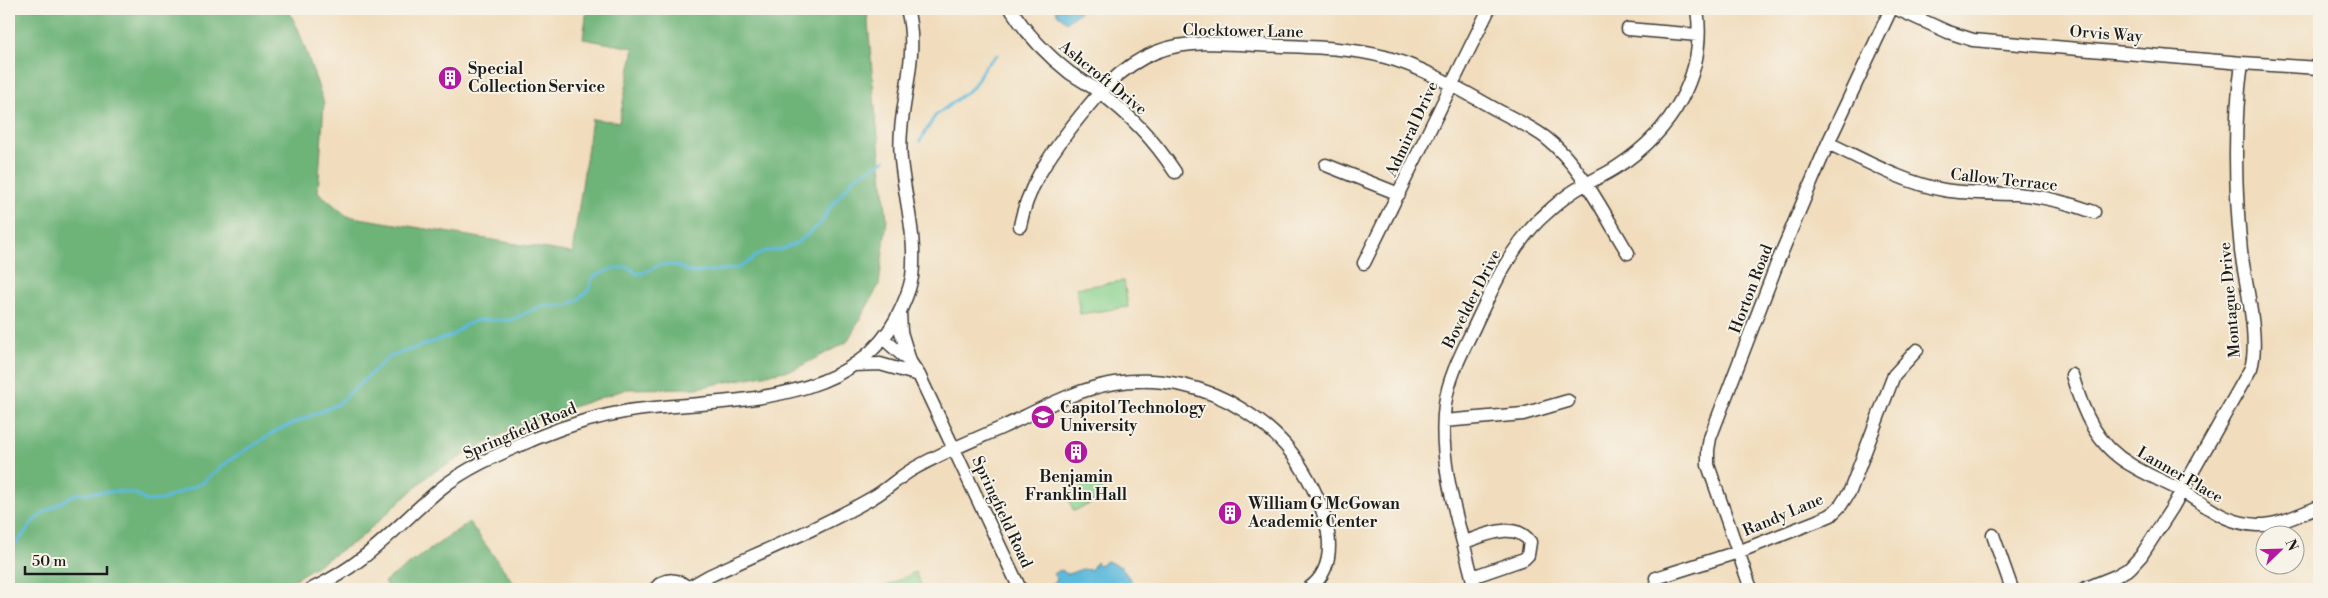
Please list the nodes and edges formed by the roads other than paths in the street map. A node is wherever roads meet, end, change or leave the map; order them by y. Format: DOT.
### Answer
graph roads {
  1 [pos="907,9"];
  2 [pos="1011,9"];
  3 [pos="1489,9"];
  4 [pos="1697,9"];
  5 [pos="1892,9"];
  6 [pos="1897,9"];
  7 [pos="1628,30"];
  8 [pos="1698,35"];
  9 [pos="2242,64"];
  10 [pos="2319,68"];
  11 [pos="1450,84"];
  12 [pos="1100,92"];
  13 [pos="1828,143"];
  14 [pos="1326,165"];
  15 [pos="1175,172"];
  16 [pos="1585,184"];
  17 [pos="1399,194"];
  18 [pos="2094,212"];
  19 [pos="1020,226"];
  20 [pos="1628,253"];
  21 [pos="1364,263"];
  22 [pos="900,312"];
  23 [pos="884,339"];
  24 [pos="1917,350"];
  25 [pos="911,363"];
  26 [pos="853,365"];
  27 [pos="919,375"];
  28 [pos="2072,375"];
  29 [pos="1568,401"];
  30 [pos="1444,421"];
  31 [pos="954,449"];
  32 [pos="2181,491"];
  33 [pos="2319,506"];
  34 [pos="1993,535"];
  35 [pos="1464,542"];
  36 [pos="1738,552"];
  37 [pos="1656,578"];
  38 [pos="1473,583"];
  39 [pos="312,589"];
  40 [pos="655,589"];
  41 [pos="689,589"];
  42 [pos="1020,589"];
  43 [pos="1308,589"];
  44 [pos="1751,589"];
  45 [pos="2012,589"];
  46 [pos="2084,589"];
  1 -- 22 [label="street, Springfield Road"];
  2 -- 12 [label="street, Ashcroft Drive"];
  3 -- 11 [label="street, Admiral Drive"];
  4 -- 8 [label="street, Bovelder Drive"];
  5 -- 13 [label="street, Horton Road"];
  6 -- 9 [label="street, Orvis Way"];
  7 -- 8 [label="street"];
  8 -- 16 [label="street, Bovelder Drive"];
  9 -- 10 [label="street, Orvis Way"];
  9 -- 32 [label="street, Montague Drive"];
  11 -- 12 [label="street, Clocktower Lane"];
  11 -- 16 [label="street, Clocktower Lane"];
  11 -- 17 [label="street, Admiral Drive"];
  12 -- 15 [label="street, Ashcroft Drive"];
  12 -- 19 [label="street, Clocktower Lane"];
  13 -- 18 [label="street, Callow Terrace"];
  13 -- 36 [label="street, Horton Road"];
  14 -- 17 [label="street"];
  16 -- 20 [label="street, Clocktower Lane"];
  16 -- 30 [label="street, Bovelder Drive"];
  17 -- 21 [label="street, Admiral Drive"];
  22 -- 23 [label="street, Springfield Road"];
  22 -- 25 [label="street"];
  23 -- 25 [label="street, Springfield Road"];
  23 -- 26 [label="street, Springfield Road"];
  24 -- 36 [label="street, Randy Lane"];
  25 -- 27 [label="street, Springfield Road"];
  26 -- 27 [label="street"];
  26 -- 39 [label="street, Springfield Road"];
  27 -- 31 [label="street, Springfield Road"];
  28 -- 32 [label="street, Lanner Place"];
  29 -- 30 [label="street"];
  30 -- 35 [label="street, Bovelder Drive"];
  31 -- 41 [label="street"];
  31 -- 42 [label="street, Springfield Road"];
  31 -- 43 [label="street, Springfield Road"];
  32 -- 33 [label="street, Lanner Place"];
  32 -- 46 [label="street, Montague Drive"];
  34 -- 45 [label="street"];
  35 -- 38 [label="street, Bovelder Drive"];
  35 -- 38 [label="street"];
  36 -- 37 [label="street, Randy Lane"];
  36 -- 44 [label="street, Horton Road"];
  40 -- 41 [label="street"];
}
